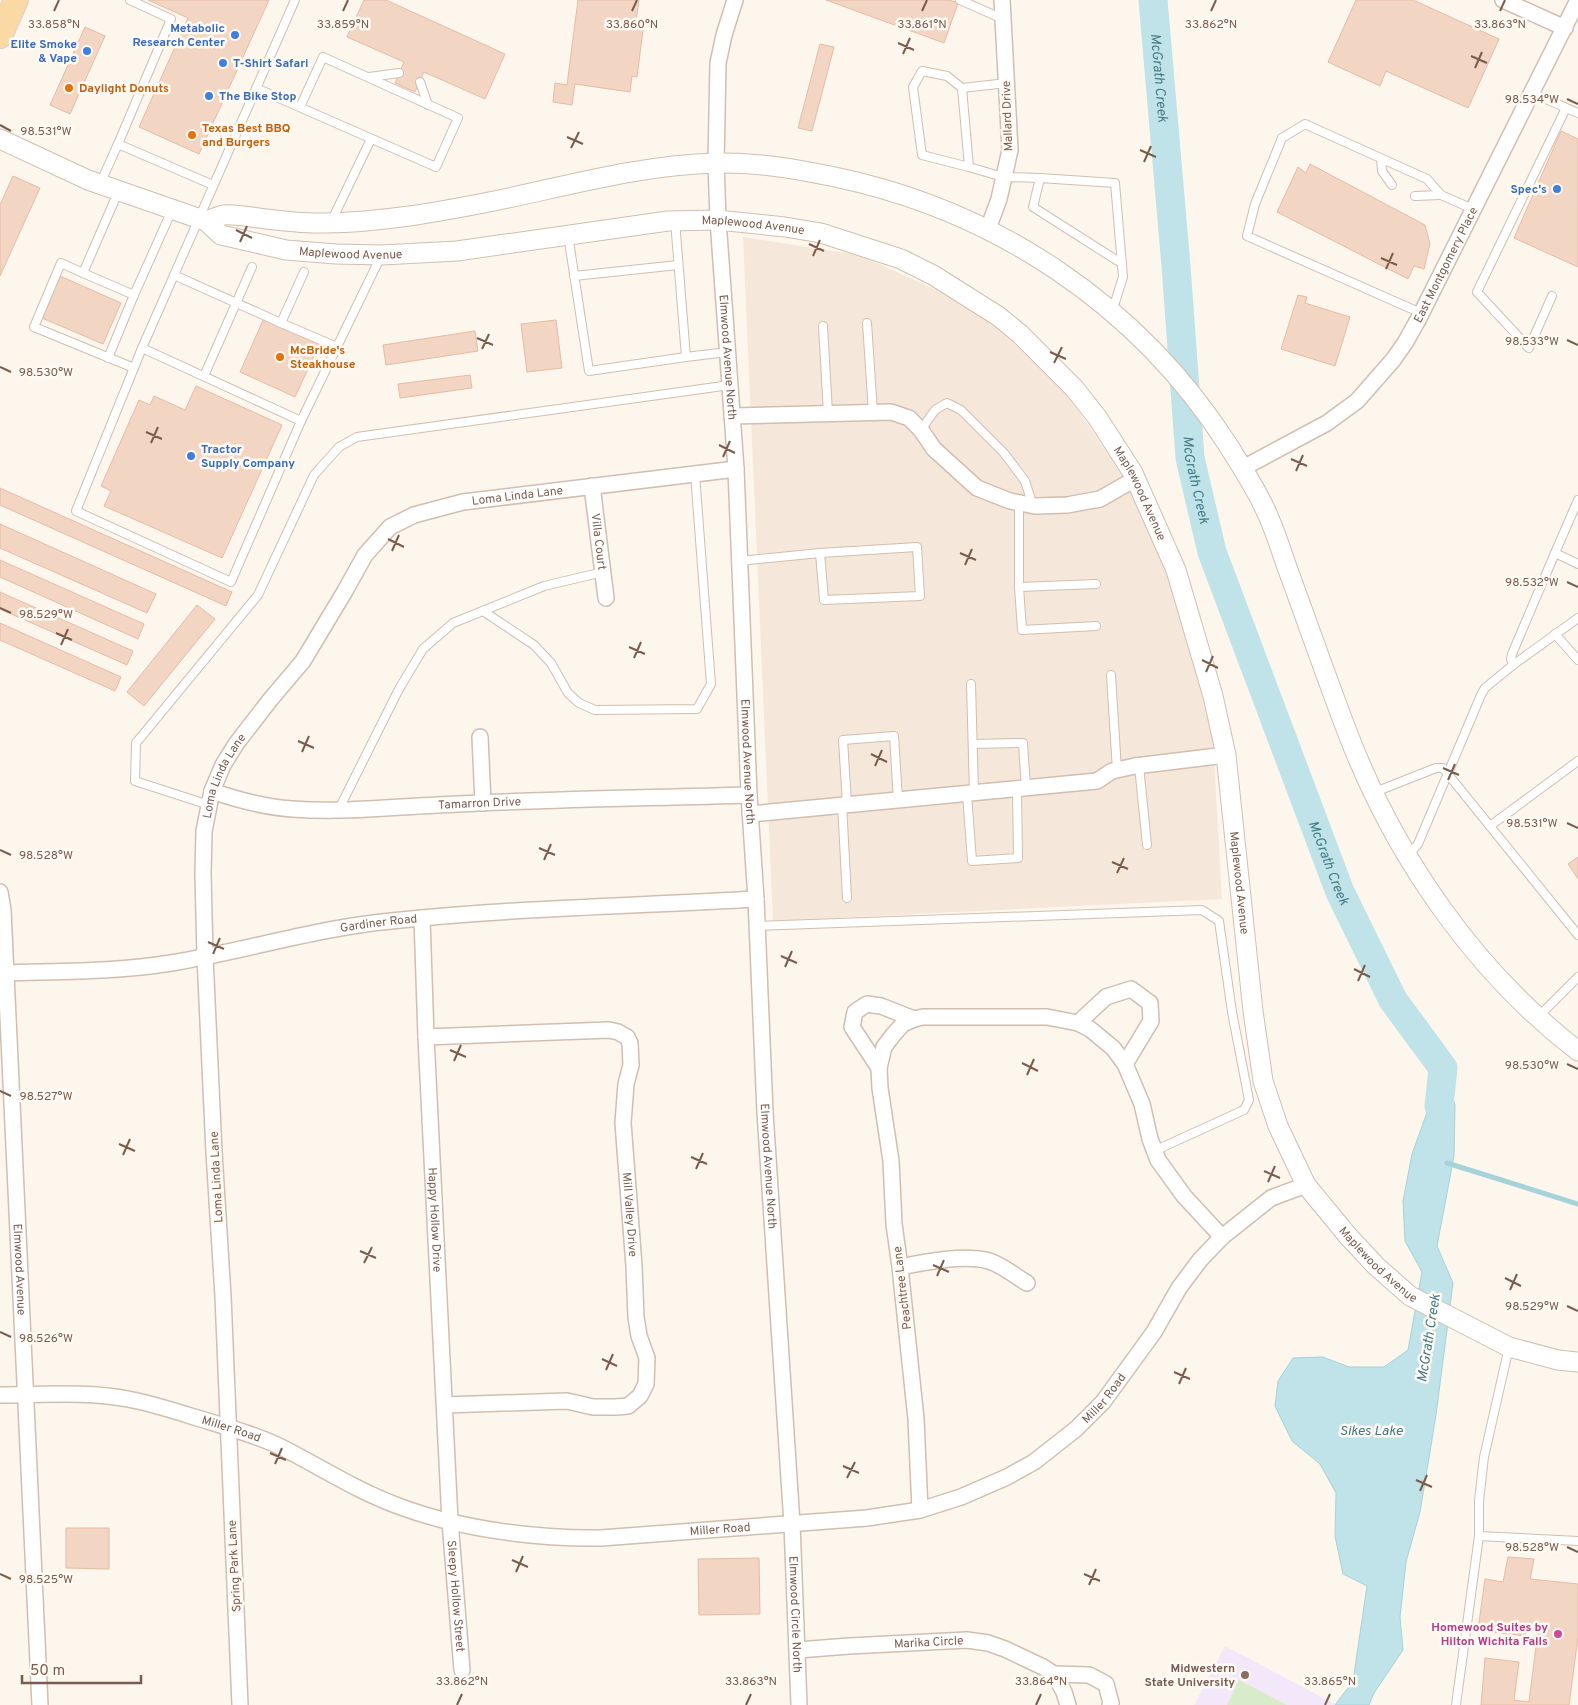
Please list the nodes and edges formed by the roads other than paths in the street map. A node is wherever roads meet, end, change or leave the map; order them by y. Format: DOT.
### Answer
graph roads {
  1 [pos="16,0"];
  2 [pos="130,0"];
  3 [pos="295,0"];
  4 [pos="734,0"];
  5 [pos="960,0"];
  6 [pos="1002,0"];
  7 [pos="1503,0"];
  8 [pos="1578,0"];
  9 [pos="1525,4"];
  10 [pos="1003,19"];
  11 [pos="1565,28"];
  12 [pos="0,36"];
  13 [pos="399,73"];
  14 [pos="368,78"];
  15 [pos="420,82"];
  16 [pos="1007,83"];
  17 [pos="256,88"];
  18 [pos="962,88"];
  19 [pos="1532,92"];
  20 [pos="428,105"];
  21 [pos="300,108"];
  22 [pos="1566,108"];
  23 [pos="1578,112"];
  24 [pos="0,139"];
  25 [pos="370,139"];
  26 [pos="118,144"];
  27 [pos="1381,159"];
  28 [pos="716,163"];
  29 [pos="969,167"];
  30 [pos="1004,177"];
  31 [pos="1040,178"];
  32 [pos="100,184"];
  33 [pos="213,185"];
  34 [pos="1392,185"];
  35 [pos="119,190"];
  36 [pos="1441,195"];
  37 [pos="1415,196"];
  38 [pos="172,209"];
  39 [pos="1473,210"];
  40 [pos="202,220"];
  41 [pos="718,220"];
  42 [pos="675,221"];
  43 [pos="331,223"];
  44 [pos="988,229"];
  45 [pos="568,236"];
  46 [pos="382,255"];
  47 [pos="1121,263"];
  48 [pos="678,265"];
  49 [pos="252,266"];
  50 [pos="304,272"];
  51 [pos="82,273"];
  52 [pos="174,275"];
  53 [pos="574,276"];
  54 [pos="134,295"];
  55 [pos="1552,296"];
  56 [pos="236,303"];
  57 [pos="1112,312"];
  58 [pos="1421,313"];
  59 [pos="281,323"];
  60 [pos="867,324"];
  61 [pos="823,326"];
  62 [pos="142,348"];
  63 [pos="336,348"];
  64 [pos="727,352"];
  65 [pos="686,357"];
  66 [pos="108,358"];
  67 [pos="134,368"];
  68 [pos="204,376"];
  69 [pos="730,385"];
  70 [pos="873,412"];
  71 [pos="828,413"];
  72 [pos="732,416"];
  73 [pos="301,421"];
  74 [pos="922,430"];
  75 [pos="1243,468"];
  76 [pos="736,469"];
  77 [pos="695,474"];
  78 [pos="1136,479"];
  79 [pos="592,486"];
  80 [pos="1578,500"];
  81 [pos="1026,504"];
  82 [pos="820,553"];
  83 [pos="1554,553"];
  84 [pos="740,561"];
  85 [pos="1578,564"];
  86 [pos="603,572"];
  87 [pos="1096,584"];
  88 [pos="1019,587"];
  89 [pos="606,598"];
  90 [pos="483,611"];
  91 [pos="1578,618"];
  92 [pos="1096,626"];
  93 [pos="1556,634"];
  94 [pos="1578,660"];
  95 [pos="1513,665"];
  96 [pos="1111,674"];
  97 [pos="971,684"];
  98 [pos="480,737"];
  99 [pos="973,744"];
  100 [pos="1226,755"];
  101 [pos="1578,761"];
  102 [pos="1138,766"];
  103 [pos="1117,770"];
  104 [pos="1448,773"];
  105 [pos="1022,788"];
  106 [pos="1374,792"];
  107 [pos="971,793"];
  108 [pos="749,795"];
  109 [pos="210,798"];
  110 [pos="898,800"];
  111 [pos="483,803"];
  112 [pos="845,804"];
  113 [pos="339,809"];
  114 [pos="750,814"];
  115 [pos="1490,826"];
  116 [pos="1147,845"];
  117 [pos="1408,856"];
  118 [pos="0,892"];
  119 [pos="848,898"];
  120 [pos="756,899"];
  121 [pos="422,918"];
  122 [pos="757,926"];
  123 [pos="1578,935"];
  124 [pos="205,957"];
  125 [pos="4,973"];
  126 [pos="1578,977"];
  127 [pos="1538,1017"];
  128 [pos="914,1019"];
  129 [pos="1078,1023"];
  130 [pos="426,1037"];
  131 [pos="1578,1051"];
  132 [pos="1125,1064"];
  133 [pos="879,1068"];
  134 [pos="1154,1150"];
  135 [pos="1306,1185"];
  136 [pos="1222,1237"];
  137 [pos="900,1267"];
  138 [pos="1027,1282"];
  139 [pos="1510,1347"];
  140 [pos="1578,1362"];
  141 [pos="0,1395"];
  142 [pos="26,1395"];
  143 [pos="445,1406"];
  144 [pos="228,1427"];
  145 [pos="920,1510"];
  146 [pos="450,1521"];
  147 [pos="792,1524"];
  148 [pos="1479,1536"];
  149 [pos="1578,1541"];
  150 [pos="798,1650"];
  151 [pos="462,1670"];
  152 [pos="1054,1674"];
  153 [pos="40,1705"];
  154 [pos="240,1705"];
  155 [pos="799,1705"];
  156 [pos="1068,1705"];
  157 [pos="1110,1705"];
  158 [pos="1456,1705"];
  1 -- 12 [label="main road"];
  2 -- 26 [label="lane"];
  3 -- 17 [label="lane"];
  4 -- 28 [label="street, Elmwood Avenue North"];
  5 -- 10 [label="lane"];
  6 -- 10 [label="street, Mallard Drive"];
  7 -- 9 [label="street"];
  8 -- 11 [label="street, East Montgomery Place"];
  9 -- 11 [label="street"];
  10 -- 16 [label="street, Mallard Drive"];
  11 -- 19 [label="street, East Montgomery Place"];
  13 -- 14 [label="lane"];
  14 -- 20 [label="lane"];
  14 -- 21 [label="lane"];
  15 -- 20 [label="lane"];
  16 -- 18 [label="lane"];
  16 -- 30 [label="street, Mallard Drive"];
  17 -- 21 [label="lane"];
  17 -- 33 [label="lane"];
  18 -- 29 [label="lane"];
  18 -- 29 [label="lane"];
  19 -- 22 [label="lane"];
  19 -- 39 [label="street, East Montgomery Place"];
  20 -- 25 [label="lane"];
  21 -- 25 [label="lane"];
  22 -- 23 [label="lane"];
  22 -- 55 [label="lane"];
  24 -- 32 [label="street, Maplewood Avenue"];
  25 -- 43 [label="lane"];
  26 -- 32 [label="lane"];
  26 -- 33 [label="lane"];
  27 -- 34 [label="lane"];
  27 -- 36 [label="lane"];
  27 -- 58 [label="lane"];
  28 -- 41 [label="street, Elmwood Avenue North"];
  28 -- 43 [label="street"];
  28 -- 44 [label="street"];
  29 -- 30 [label="lane"];
  30 -- 31 [label="lane"];
  30 -- 44 [label="street, Mallard Drive"];
  31 -- 47 [label="lane"];
  31 -- 47 [label="lane"];
  32 -- 35 [label="street, Maplewood Avenue"];
  33 -- 40 [label="lane"];
  35 -- 38 [label="street, Maplewood Avenue"];
  35 -- 51 [label="lane"];
  36 -- 37 [label="lane"];
  36 -- 39 [label="lane"];
  38 -- 40 [label="street, Maplewood Avenue"];
  38 -- 54 [label="lane"];
  39 -- 58 [label="street, East Montgomery Place"];
  40 -- 43 [label="street"];
  40 -- 46 [label="street, Maplewood Avenue"];
  40 -- 52 [label="lane"];
  41 -- 42 [label="street, Maplewood Avenue"];
  41 -- 64 [label="street, Elmwood Avenue North"];
  41 -- 78 [label="street, Maplewood Avenue"];
  42 -- 45 [label="street, Maplewood Avenue"];
  42 -- 48 [label="lane"];
  44 -- 57 [label="street"];
  45 -- 46 [label="street, Maplewood Avenue"];
  45 -- 53 [label="lane"];
  46 -- 63 [label="lane"];
  47 -- 57 [label="lane"];
  48 -- 53 [label="lane"];
  48 -- 65 [label="lane"];
  49 -- 56 [label="lane"];
  50 -- 59 [label="lane"];
  51 -- 54 [label="lane"];
  51 -- 66 [label="lane"];
  52 -- 56 [label="lane"];
  52 -- 62 [label="lane"];
  53 -- 65 [label="lane"];
  54 -- 66 [label="lane"];
  56 -- 59 [label="lane"];
  56 -- 68 [label="lane"];
  57 -- 75 [label="street"];
  58 -- 75 [label="street, East Montgomery Place"];
  59 -- 63 [label="lane"];
  60 -- 70 [label="lane"];
  61 -- 71 [label="lane"];
  62 -- 67 [label="lane"];
  62 -- 68 [label="lane"];
  63 -- 73 [label="lane"];
  64 -- 65 [label="lane"];
  64 -- 69 [label="street, Elmwood Avenue North"];
  66 -- 67 [label="lane"];
  67 -- 73 [label="lane"];
  68 -- 73 [label="lane"];
  69 -- 72 [label="street, Elmwood Avenue North"];
  69 -- 109 [label="lane"];
  70 -- 71 [label="street"];
  70 -- 74 [label="street"];
  71 -- 72 [label="street"];
  72 -- 76 [label="street, Elmwood Avenue North"];
  74 -- 81 [label="street"];
  74 -- 81 [label="lane"];
  75 -- 106 [label="street"];
  76 -- 77 [label="street, Loma Linda Lane"];
  76 -- 84 [label="street, Elmwood Avenue North"];
  77 -- 79 [label="street, Loma Linda Lane"];
  77 -- 90 [label="lane"];
  78 -- 81 [label="street"];
  78 -- 100 [label="street, Maplewood Avenue"];
  79 -- 86 [label="street, Villa Court"];
  79 -- 109 [label="street, Loma Linda Lane"];
  80 -- 83 [label="lane"];
  81 -- 88 [label="lane"];
  82 -- 82 [label="lane"];
  82 -- 84 [label="lane"];
  83 -- 85 [label="lane"];
  83 -- 95 [label="lane"];
  84 -- 108 [label="street, Elmwood Avenue North"];
  86 -- 89 [label="street, Villa Court"];
  86 -- 90 [label="lane"];
  87 -- 88 [label="lane"];
  88 -- 92 [label="lane"];
  90 -- 113 [label="lane"];
  91 -- 93 [label="lane"];
  93 -- 94 [label="lane"];
  93 -- 95 [label="lane"];
  95 -- 104 [label="lane"];
  96 -- 103 [label="lane"];
  97 -- 99 [label="lane"];
  98 -- 111 [label="street"];
  99 -- 105 [label="lane"];
  99 -- 107 [label="lane"];
  100 -- 102 [label="street"];
  100 -- 135 [label="street, Maplewood Avenue"];
  101 -- 115 [label="lane"];
  102 -- 103 [label="street"];
  102 -- 116 [label="lane"];
  103 -- 105 [label="street"];
  104 -- 106 [label="lane"];
  104 -- 115 [label="lane"];
  104 -- 117 [label="lane"];
  105 -- 107 [label="street"];
  105 -- 107 [label="lane"];
  106 -- 117 [label="street"];
  107 -- 110 [label="street"];
  108 -- 111 [label="street, Tamarron Drive"];
  108 -- 114 [label="street, Elmwood Avenue North"];
  109 -- 113 [label="street, Tamarron Drive"];
  109 -- 124 [label="street, Loma Linda Lane"];
  110 -- 112 [label="street"];
  110 -- 112 [label="lane"];
  111 -- 113 [label="street, Tamarron Drive"];
  112 -- 114 [label="street"];
  112 -- 119 [label="lane"];
  114 -- 120 [label="street, Elmwood Avenue North"];
  115 -- 123 [label="lane"];
  117 -- 127 [label="street"];
  118 -- 125 [label="street, Elmwood Avenue"];
  120 -- 121 [label="street, Gardiner Road"];
  120 -- 122 [label="street, Elmwood Avenue North"];
  121 -- 124 [label="street, Gardiner Road"];
  121 -- 130 [label="street, Happy Hollow Drive"];
  122 -- 134 [label="lane"];
  122 -- 147 [label="street, Elmwood Avenue North"];
  124 -- 125 [label="street, Gardiner Road"];
  124 -- 144 [label="street, Loma Linda Lane"];
  125 -- 142 [label="street, Elmwood Avenue"];
  126 -- 127 [label="lane"];
  127 -- 131 [label="street"];
  128 -- 129 [label="street, Peachtree Lane"];
  128 -- 133 [label="street, Peachtree Lane"];
  128 -- 133 [label="street, Peachtree Lane"];
  129 -- 132 [label="street, Peachtree Lane"];
  129 -- 132 [label="street"];
  130 -- 143 [label="street, Happy Hollow Drive"];
  130 -- 143 [label="street, Mill Valley Drive"];
  132 -- 134 [label="street, Peachtree Lane"];
  133 -- 137 [label="street, Peachtree Lane"];
  134 -- 136 [label="street, Peachtree Lane"];
  135 -- 136 [label="street, Miller Road"];
  135 -- 139 [label="street, Maplewood Avenue"];
  136 -- 145 [label="street, Miller Road"];
  137 -- 138 [label="street"];
  137 -- 145 [label="street, Peachtree Lane"];
  139 -- 140 [label="street, Maplewood Avenue"];
  139 -- 148 [label="lane"];
  141 -- 142 [label="street, Miller Road"];
  142 -- 144 [label="street, Miller Road"];
  142 -- 153 [label="street, Elmwood Avenue"];
  143 -- 146 [label="street, Happy Hollow Drive"];
  144 -- 146 [label="street, Miller Road"];
  144 -- 154 [label="street, Spring Park Lane"];
  145 -- 147 [label="street, Miller Road"];
  146 -- 147 [label="street, Miller Road"];
  146 -- 151 [label="street, Sleepy Hollow Street"];
  147 -- 150 [label="street, Elmwood Circle North"];
  148 -- 149 [label="lane"];
  148 -- 158 [label="lane"];
  150 -- 152 [label="street, Marika Circle"];
  150 -- 155 [label="street, Elmwood Circle North"];
  152 -- 156 [label="street"];
  152 -- 157 [label="street, Marika Circle"];
}
